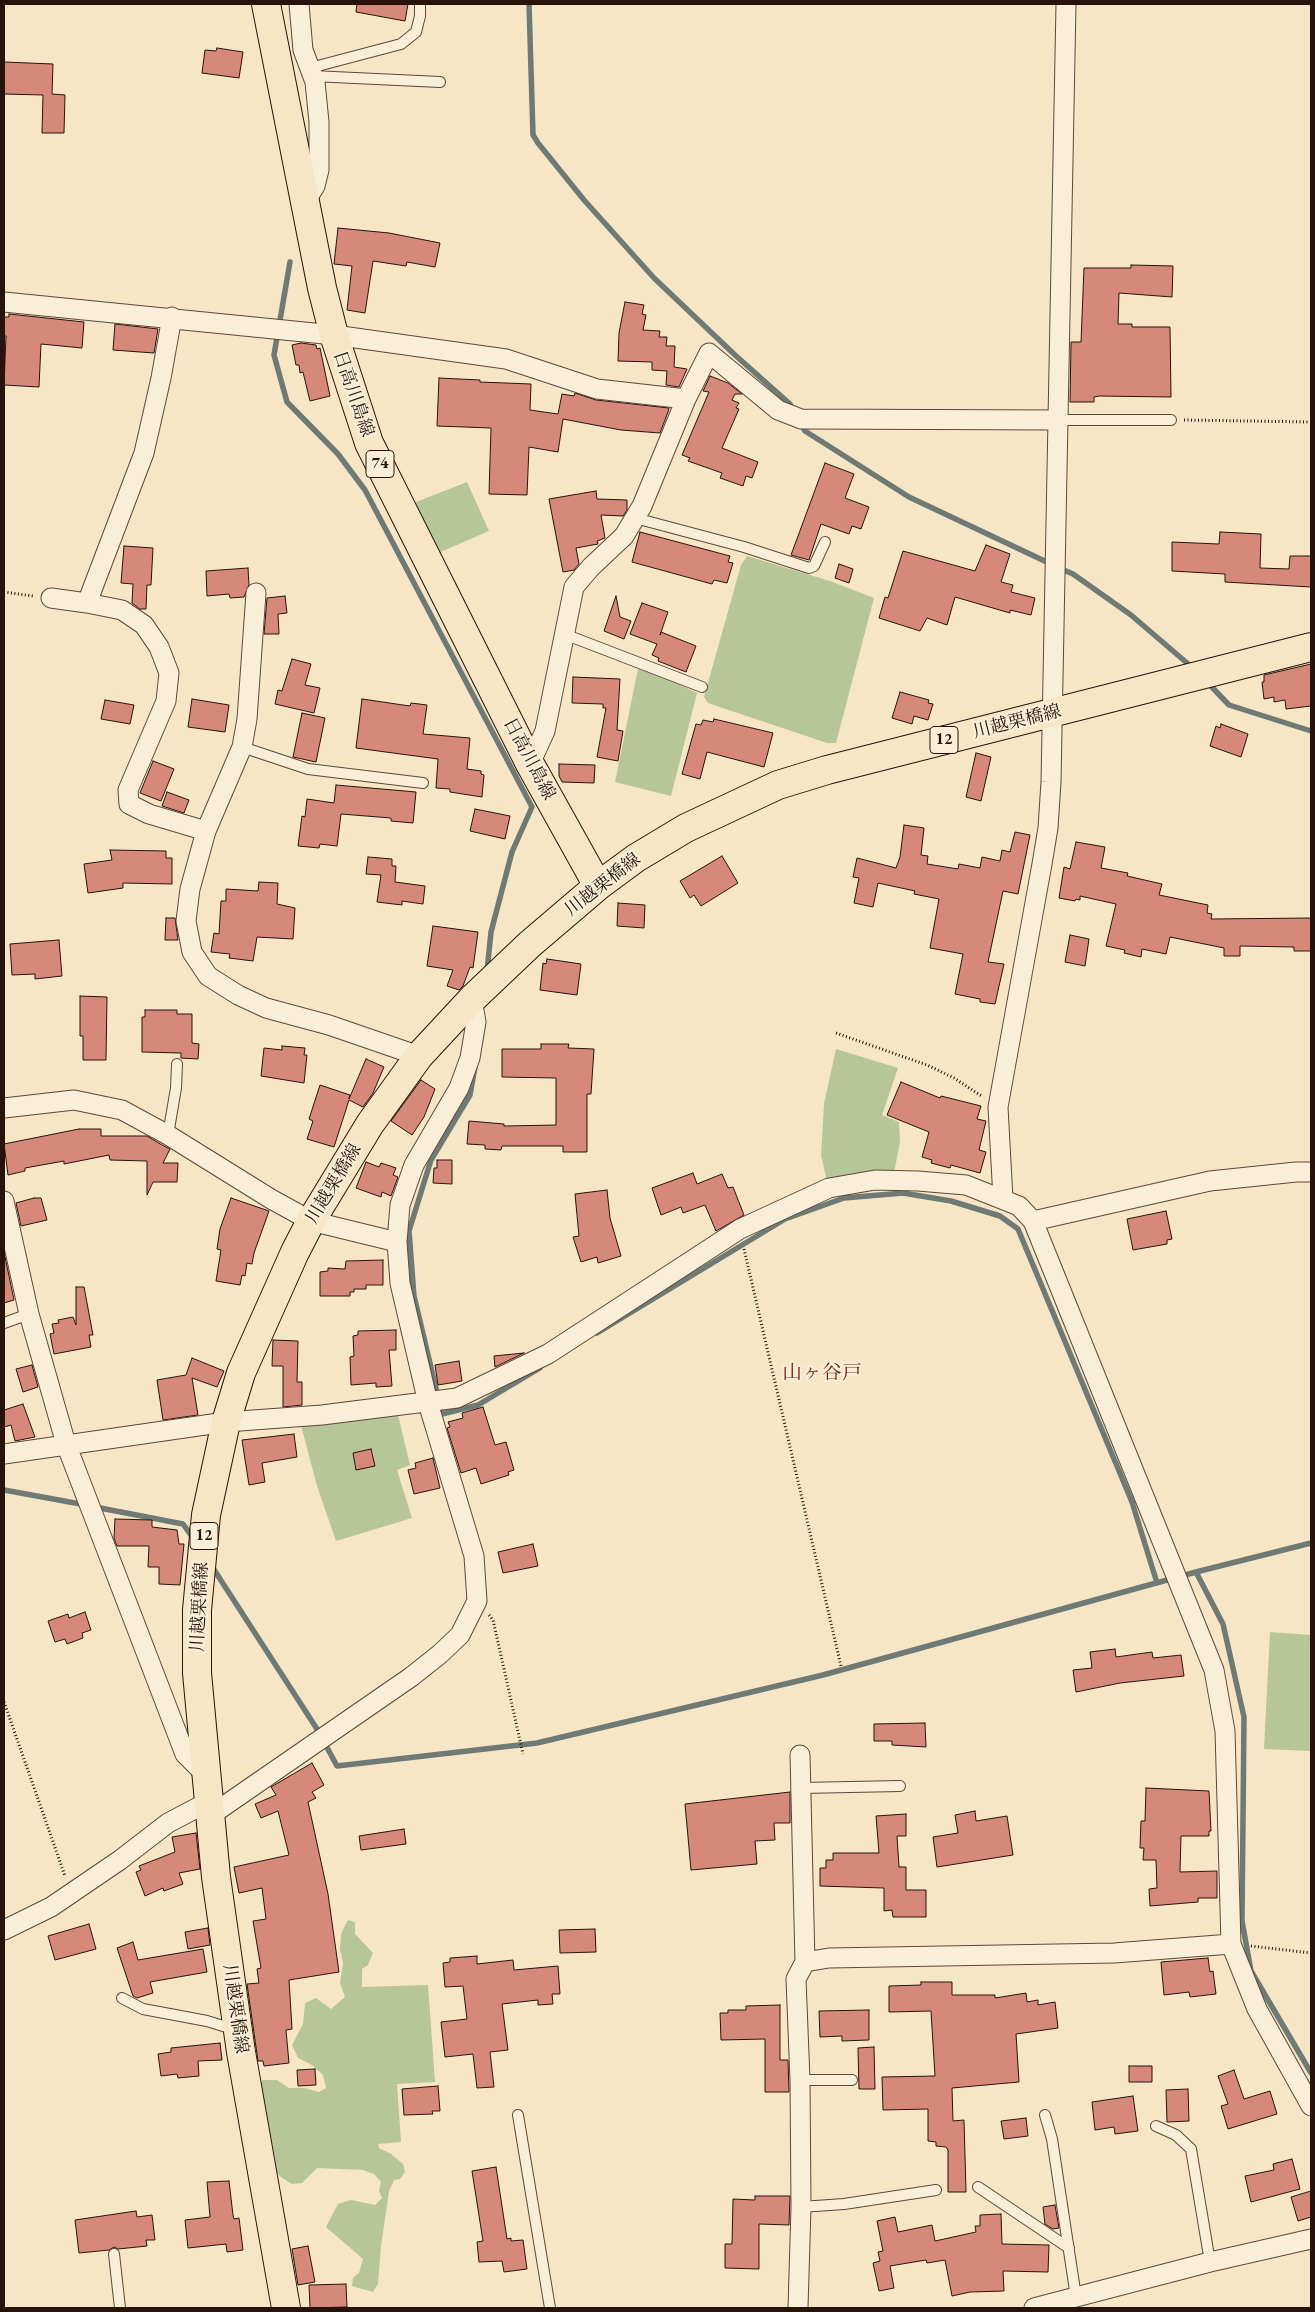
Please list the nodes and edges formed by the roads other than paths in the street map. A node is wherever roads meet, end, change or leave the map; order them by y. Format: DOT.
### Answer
graph roads {
  1 [pos="266,4"];
  2 [pos="299,4"];
  3 [pos="420,4"];
  4 [pos="1066,4"];
  5 [pos="311,72"];
  6 [pos="440,82"];
  7 [pos="306,200"];
  8 [pos="4,302"];
  9 [pos="172,318"];
  10 [pos="334,335"];
  11 [pos="686,399"];
  12 [pos="1057,420"];
  13 [pos="1171,420"];
  14 [pos="636,518"];
  15 [pos="825,542"];
  16 [pos="256,593"];
  17 [pos="51,598"];
  18 [pos="87,602"];
  19 [pos="564,634"];
  20 [pos="1311,647"];
  21 [pos="702,688"];
  22 [pos="1054,712"];
  23 [pos="242,747"];
  24 [pos="530,764"];
  25 [pos="422,783"];
  26 [pos="206,831"];
  27 [pos="598,886"];
  28 [pos="472,999"];
  29 [pos="419,1056"];
  30 [pos="177,1064"];
  31 [pos="4,1108"];
  32 [pos="168,1135"];
  33 [pos="1311,1172"];
  34 [pos="1003,1199"];
  35 [pos="4,1201"];
  36 [pos="311,1221"];
  37 [pos="1033,1221"];
  38 [pos="397,1242"];
  39 [pos="30,1314"];
  40 [pos="4,1323"];
  41 [pos="428,1403"];
  42 [pos="226,1422"];
  43 [pos="66,1444"];
  44 [pos="4,1454"];
  45 [pos="800,1755"];
  46 [pos="205,1774"];
  47 [pos="900,1786"];
  48 [pos="801,1788"];
  49 [pos="210,1809"];
  50 [pos="4,1930"];
  51 [pos="1231,1944"];
  52 [pos="805,1962"];
  53 [pos="122,1998"];
  54 [pos="238,2030"];
  55 [pos="800,2080"];
  56 [pos="852,2080"];
  57 [pos="1311,2106"];
  58 [pos="1045,2114"];
  59 [pos="518,2115"];
  60 [pos="1156,2126"];
  61 [pos="978,2187"];
  62 [pos="936,2190"];
  63 [pos="801,2207"];
  64 [pos="1311,2239"];
  65 [pos="1069,2248"];
  66 [pos="114,2254"];
  67 [pos="1210,2262"];
  68 [pos="1076,2297"];
  69 [pos="120,2308"];
  70 [pos="286,2308"];
  71 [pos="550,2308"];
  72 [pos="798,2308"];
  73 [pos="1034,2308"];
  1 -- 7 [label="main road, 日高川島線 / 74"];
  2 -- 5 [label="street"];
  3 -- 5 [label="lane"];
  4 -- 12 [label="street"];
  5 -- 6 [label="lane"];
  5 -- 7 [label="street"];
  7 -- 10 [label="main road, 日高川島線 / 74"];
  8 -- 9 [label="street"];
  9 -- 10 [label="street"];
  9 -- 18 [label="street"];
  10 -- 11 [label="street"];
  10 -- 24 [label="main road, 日高川島線 / 74"];
  11 -- 12 [label="street"];
  11 -- 14 [label="street"];
  12 -- 13 [label="lane"];
  12 -- 22 [label="street"];
  14 -- 15 [label="lane"];
  14 -- 19 [label="street"];
  16 -- 23 [label="street"];
  17 -- 18 [label="street"];
  18 -- 26 [label="street"];
  19 -- 21 [label="lane"];
  19 -- 24 [label="street"];
  20 -- 22 [label="main road, 川越栗橋線 / 12"];
  22 -- 27 [label="main road, 川越栗橋線 / 12"];
  22 -- 34 [label="street"];
  23 -- 25 [label="lane"];
  23 -- 26 [label="street"];
  24 -- 27 [label="main road, 日高川島線 / 74"];
  26 -- 29 [label="street"];
  27 -- 28 [label="main road, 川越栗橋線 / 12"];
  28 -- 29 [label="main road, 川越栗橋線 / 12"];
  28 -- 38 [label="street"];
  29 -- 36 [label="main road, 川越栗橋線 / 12"];
  30 -- 32 [label="lane"];
  31 -- 32 [label="street"];
  32 -- 36 [label="street"];
  33 -- 37 [label="street"];
  34 -- 37 [label="street"];
  34 -- 41 [label="street"];
  35 -- 39 [label="street"];
  36 -- 38 [label="street"];
  36 -- 42 [label="main road, 川越栗橋線 / 12"];
  37 -- 51 [label="street"];
  38 -- 41 [label="street"];
  39 -- 40 [label="lane"];
  39 -- 43 [label="street"];
  41 -- 42 [label="street"];
  41 -- 49 [label="street"];
  42 -- 43 [label="street"];
  42 -- 46 [label="main road, 川越栗橋線 / 12"];
  43 -- 44 [label="street"];
  43 -- 46 [label="street"];
  45 -- 48 [label="street"];
  46 -- 49 [label="main road, 川越栗橋線 / 12"];
  47 -- 48 [label="lane"];
  48 -- 52 [label="street"];
  49 -- 50 [label="street"];
  49 -- 54 [label="main road, 川越栗橋線 / 12"];
  51 -- 52 [label="street"];
  51 -- 57 [label="street"];
  52 -- 55 [label="street"];
  53 -- 54 [label="lane"];
  54 -- 70 [label="main road, 川越栗橋線 / 12"];
  55 -- 56 [label="lane"];
  55 -- 63 [label="street"];
  58 -- 65 [label="lane"];
  59 -- 71 [label="lane"];
  60 -- 67 [label="lane"];
  61 -- 65 [label="lane"];
  62 -- 63 [label="lane"];
  63 -- 72 [label="street"];
  64 -- 67 [label="street"];
  65 -- 68 [label="lane"];
  66 -- 69 [label="lane"];
  67 -- 68 [label="street"];
  68 -- 73 [label="street"];
}
